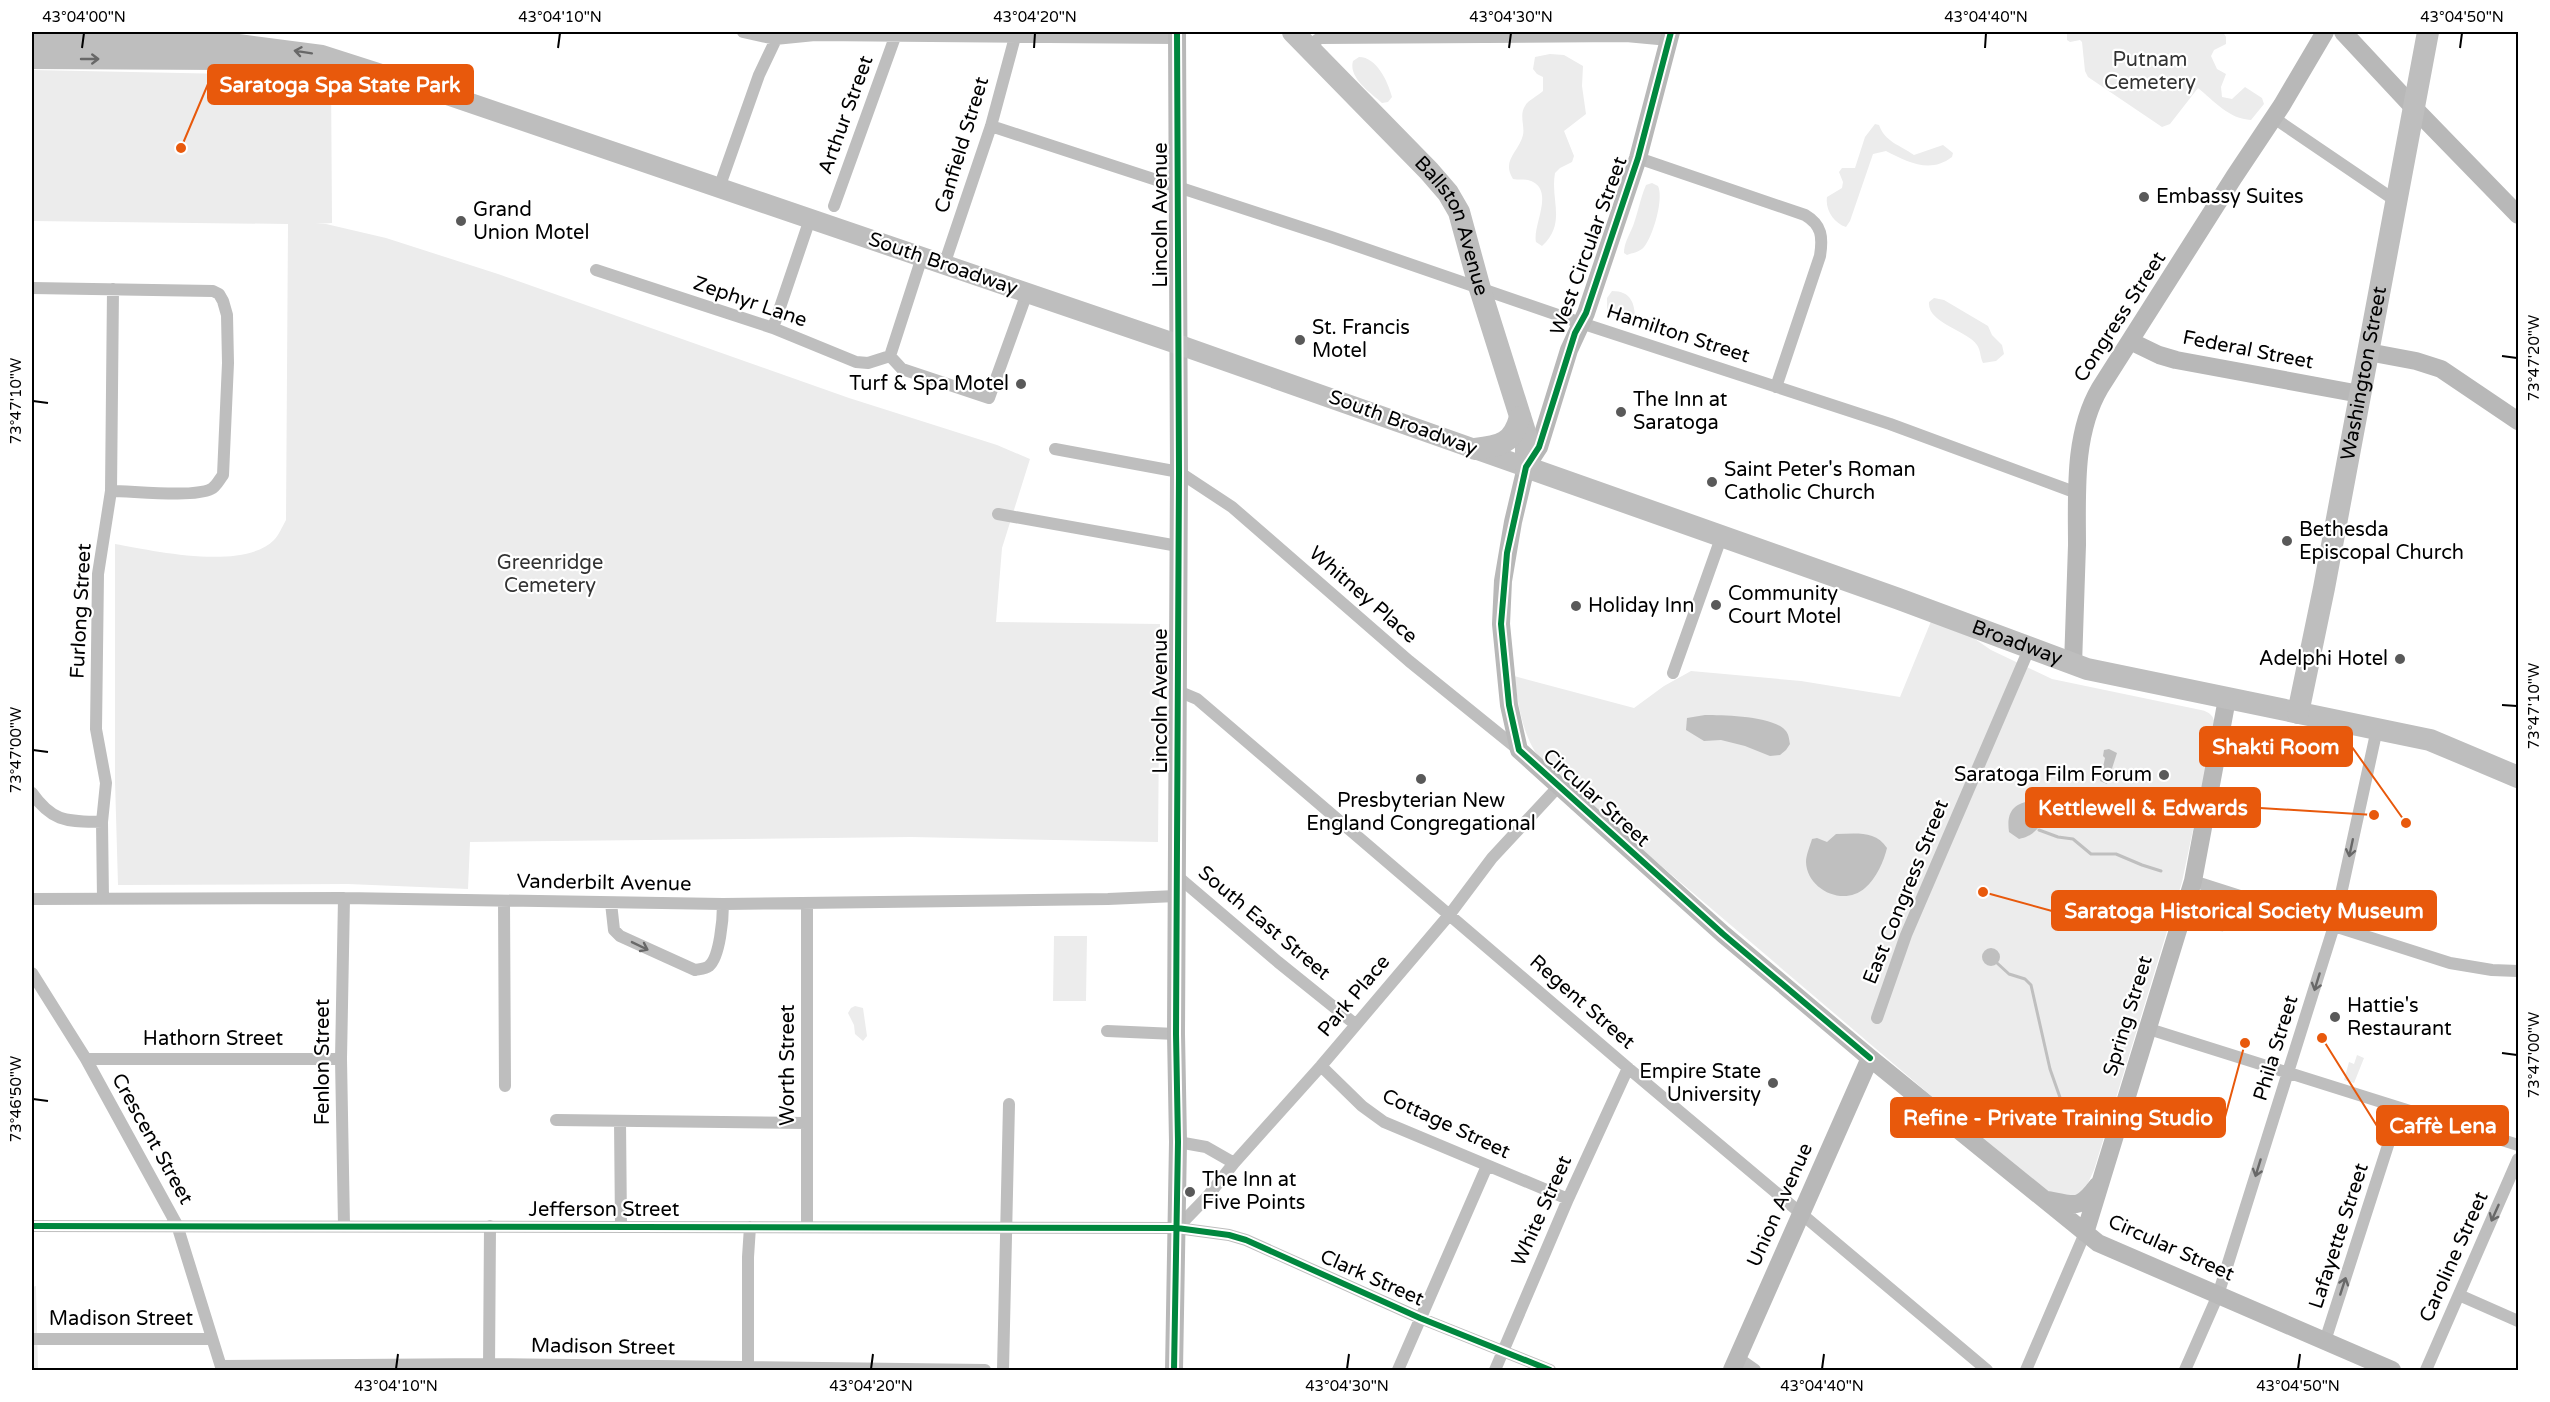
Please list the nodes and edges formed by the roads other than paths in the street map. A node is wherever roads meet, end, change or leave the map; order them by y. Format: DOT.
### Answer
graph roads {
  1 [pos="743,32"];
  2 [pos="2325,32"];
  3 [pos="2343,32"];
  4 [pos="2428,32"];
  5 [pos="778,35"];
  6 [pos="1177,35"];
  7 [pos="1670,35"];
  8 [pos="895,37"];
  9 [pos="1015,37"];
  10 [pos="1300,39"];
  11 [pos="32,41"];
  12 [pos="254,46"];
  13 [pos="32,59"];
  14 [pos="2413,107"];
  15 [pos="2274,118"];
  16 [pos="991,126"];
  17 [pos="1638,158"];
  18 [pos="1178,186"];
  19 [pos="719,188"];
  20 [pos="2396,201"];
  21 [pos="834,206"];
  22 [pos="2518,215"];
  23 [pos="810,219"];
  24 [pos="922,257"];
  25 [pos="944,265"];
  26 [pos="596,270"];
  27 [pos="32,288"];
  28 [pos="113,289"];
  29 [pos="1480,289"];
  30 [pos="1027,293"];
  31 [pos="1581,323"];
  32 [pos="773,328"];
  33 [pos="2130,341"];
  34 [pos="1177,344"];
  35 [pos="2368,352"];
  36 [pos="890,356"];
  37 [pos="1776,387"];
  38 [pos="2360,394"];
  39 [pos="1520,417"];
  40 [pos="2518,420"];
  41 [pos="1475,448"];
  42 [pos="1055,449"];
  43 [pos="1526,467"];
  44 [pos="1179,472"];
  45 [pos="111,490"];
  46 [pos="2077,492"];
  47 [pos="998,514"];
  48 [pos="1721,538"];
  49 [pos="1178,546"];
  50 [pos="2029,649"];
  51 [pos="2073,665"];
  52 [pos="1673,673"];
  53 [pos="1178,691"];
  54 [pos="2227,699"];
  55 [pos="2298,713"];
  56 [pos="2377,729"];
  57 [pos="1519,750"];
  58 [pos="2518,777"];
  59 [pos="1558,787"];
  60 [pos="32,793"];
  61 [pos="102,822"];
  62 [pos="1176,875"];
  63 [pos="2193,881"];
  64 [pos="1176,896"];
  65 [pos="344,898"];
  66 [pos="32,899"];
  67 [pos="103,899"];
  68 [pos="504,901"];
  69 [pos="611,903"];
  70 [pos="807,903"];
  71 [pos="723,904"];
  72 [pos="1450,914"];
  73 [pos="2334,926"];
  74 [pos="2518,971"];
  75 [pos="32,973"];
  76 [pos="1877,1018"];
  77 [pos="1356,1024"];
  78 [pos="2149,1029"];
  79 [pos="1107,1031"];
  80 [pos="1176,1034"];
  81 [pos="1870,1058"];
  82 [pos="86,1059"];
  83 [pos="341,1059"];
  84 [pos="1321,1066"];
  85 [pos="1628,1068"];
  86 [pos="2288,1073"];
  87 [pos="505,1086"];
  88 [pos="1009,1104"];
  89 [pos="2400,1108"];
  90 [pos="556,1120"];
  91 [pos="620,1121"];
  92 [pos="807,1123"];
  93 [pos="1178,1142"];
  94 [pos="2518,1145"];
  95 [pos="2518,1159"];
  96 [pos="1234,1163"];
  97 [pos="1487,1166"];
  98 [pos="2103,1178"];
  99 [pos="1568,1199"];
  100 [pos="2043,1200"];
  101 [pos="1801,1213"];
  102 [pos="32,1226"];
  103 [pos="177,1226"];
  104 [pos="344,1226"];
  105 [pos="490,1226"];
  106 [pos="621,1227"];
  107 [pos="750,1227"];
  108 [pos="807,1227"];
  109 [pos="1007,1227"];
  110 [pos="1177,1228"];
  111 [pos="2085,1233"];
  112 [pos="2218,1295"];
  113 [pos="2459,1295"];
  114 [pos="1420,1318"];
  115 [pos="2518,1321"];
  116 [pos="32,1339"];
  117 [pos="212,1339"];
  118 [pos="2325,1341"];
  119 [pos="1503,1351"];
  120 [pos="1735,1364"];
  121 [pos="489,1367"];
  122 [pos="222,1368"];
  123 [pos="748,1370"];
  124 [pos="985,1371"];
  125 [pos="1003,1371"];
  126 [pos="1174,1371"];
  127 [pos="1398,1371"];
  128 [pos="1495,1371"];
  129 [pos="1550,1371"];
  130 [pos="1755,1371"];
  131 [pos="1987,1371"];
  132 [pos="2025,1371"];
  133 [pos="2185,1371"];
  134 [pos="2392,1371"];
  135 [pos="2426,1371"];
  1 -- 5 [label="street"];
  2 -- 15 [label="street, Congress Street"];
  3 -- 14 [label="street"];
  4 -- 14 [label="highway, Washington Street"];
  5 -- 8 [label="street"];
  5 -- 19 [label="street"];
  6 -- 9 [label="street"];
  6 -- 18 [label="street, Lincoln Avenue"];
  7 -- 10 [label="street"];
  7 -- 17 [label="street, West Circular Street"];
  8 -- 9 [label="street"];
  8 -- 21 [label="street, Arthur Street"];
  9 -- 16 [label="street, Canfield Street"];
  10 -- 29 [label="highway, Ballston Avenue"];
  11 -- 12 [label="main road, South Broadway"];
  13 -- 12 [label="main road, South Broadway, one-way"];
  12 -- 19 [label="main road, South Broadway"];
  14 -- 20 [label="highway, Washington Street"];
  14 -- 22 [label="street"];
  15 -- 20 [label="street"];
  15 -- 33 [label="street, Congress Street"];
  16 -- 18 [label="street, Hamilton Street"];
  16 -- 25 [label="street, Canfield Street"];
  17 -- 31 [label="street, West Circular Street"];
  17 -- 37 [label="street"];
  18 -- 29 [label="street, Hamilton Street"];
  18 -- 34 [label="street, Lincoln Avenue"];
  19 -- 23 [label="main road, South Broadway"];
  20 -- 35 [label="highway, Washington Street"];
  23 -- 24 [label="main road, South Broadway"];
  23 -- 32 [label="street"];
  24 -- 25 [label="main road, South Broadway"];
  24 -- 36 [label="street"];
  25 -- 30 [label="main road, South Broadway"];
  26 -- 32 [label="street, Zephyr Lane"];
  27 -- 28 [label="street"];
  28 -- 45 [label="street, Furlong Street"];
  28 -- 45 [label="street"];
  29 -- 31 [label="street, Hamilton Street"];
  29 -- 39 [label="highway, Ballston Avenue"];
  30 -- 34 [label="main road, South Broadway"];
  30 -- 36 [label="street"];
  31 -- 37 [label="street, Hamilton Street"];
  31 -- 43 [label="street, West Circular Street"];
  32 -- 36 [label="street, Zephyr Lane"];
  33 -- 38 [label="street, Federal Street"];
  33 -- 46 [label="street, Congress Street"];
  34 -- 41 [label="main road, South Broadway"];
  34 -- 44 [label="street, Lincoln Avenue"];
  35 -- 38 [label="highway, Washington Street"];
  35 -- 40 [label="street"];
  37 -- 46 [label="street, Hamilton Street"];
  38 -- 55 [label="highway, Washington Street"];
  39 -- 41 [label="highway"];
  39 -- 43 [label="highway, Ballston Avenue"];
  41 -- 43 [label="main road, South Broadway"];
  42 -- 44 [label="street"];
  43 -- 48 [label="highway, Broadway"];
  43 -- 57 [label="street, Circular Street"];
  44 -- 49 [label="street, Lincoln Avenue"];
  44 -- 57 [label="street, Whitney Place"];
  45 -- 61 [label="street, Furlong Street"];
  46 -- 51 [label="street, Congress Street"];
  47 -- 49 [label="street"];
  48 -- 50 [label="highway, Broadway"];
  48 -- 52 [label="street"];
  49 -- 53 [label="street, Lincoln Avenue"];
  50 -- 51 [label="highway, Broadway"];
  50 -- 76 [label="street, East Congress Street"];
  51 -- 54 [label="highway, Broadway"];
  53 -- 62 [label="street, Lincoln Avenue"];
  53 -- 72 [label="street, Regent Street"];
  54 -- 55 [label="highway, Broadway"];
  54 -- 63 [label="street, Spring Street"];
  55 -- 56 [label="highway, Broadway"];
  56 -- 58 [label="highway, Broadway"];
  56 -- 73 [label="street, Phila Street, one-way"];
  57 -- 59 [label="street, Circular Street"];
  59 -- 72 [label="street, Park Place"];
  59 -- 81 [label="street, Circular Street"];
  60 -- 61 [label="street"];
  61 -- 67 [label="street, Furlong Street"];
  62 -- 64 [label="street, Lincoln Avenue"];
  62 -- 77 [label="street, South East Street"];
  63 -- 73 [label="street"];
  63 -- 78 [label="street, Spring Street"];
  64 -- 70 [label="street, Vanderbilt Avenue"];
  64 -- 80 [label="street, Lincoln Avenue"];
  65 -- 67 [label="street, Vanderbilt Avenue"];
  65 -- 68 [label="street, Vanderbilt Avenue"];
  65 -- 83 [label="street, Fenlon Street"];
  66 -- 67 [label="street, Vanderbilt Avenue"];
  68 -- 69 [label="street, Vanderbilt Avenue"];
  68 -- 87 [label="street"];
  69 -- 71 [label="street, Vanderbilt Avenue"];
  69 -- 71 [label="street, one-way"];
  70 -- 71 [label="street, Vanderbilt Avenue"];
  70 -- 92 [label="street, Worth Street"];
  72 -- 77 [label="street, Park Place"];
  72 -- 85 [label="street, Regent Street"];
  73 -- 74 [label="street"];
  73 -- 86 [label="street, Phila Street, one-way"];
  75 -- 82 [label="street, Crescent Street"];
  77 -- 84 [label="street, Park Place"];
  78 -- 86 [label="street"];
  78 -- 98 [label="street, Spring Street"];
  79 -- 80 [label="street"];
  80 -- 93 [label="street, Lincoln Avenue"];
  81 -- 100 [label="street, Circular Street"];
  81 -- 101 [label="street, Union Avenue"];
  82 -- 83 [label="street, Hathorn Street"];
  82 -- 103 [label="street, Crescent Street"];
  83 -- 104 [label="street, Fenlon Street"];
  84 -- 96 [label="street, Park Place"];
  84 -- 97 [label="street, Cottage Street"];
  85 -- 99 [label="street, White Street"];
  85 -- 101 [label="street, Regent Street"];
  86 -- 89 [label="street"];
  86 -- 112 [label="street, Phila Street, one-way"];
  88 -- 109 [label="street"];
  89 -- 94 [label="street"];
  118 -- 89 [label="street, Lafayette Street, one-way"];
  90 -- 91 [label="street"];
  91 -- 92 [label="street"];
  91 -- 106 [label="street"];
  92 -- 108 [label="street, Worth Street"];
  93 -- 96 [label="street"];
  93 -- 110 [label="street, Lincoln Avenue"];
  95 -- 113 [label="street, Caroline Street, one-way"];
  96 -- 110 [label="street, Park Place"];
  97 -- 99 [label="street, Cottage Street"];
  97 -- 114 [label="street"];
  98 -- 100 [label="street"];
  98 -- 111 [label="street, Spring Street"];
  99 -- 119 [label="street, White Street"];
  100 -- 111 [label="street, Circular Street"];
  101 -- 120 [label="street, Union Avenue"];
  101 -- 131 [label="street, Regent Street"];
  102 -- 103 [label="street, Jefferson Street"];
  103 -- 104 [label="street, Jefferson Street"];
  103 -- 117 [label="street, Crescent Street"];
  104 -- 105 [label="street, Jefferson Street"];
  105 -- 106 [label="street, Jefferson Street"];
  105 -- 121 [label="street"];
  106 -- 107 [label="street, Jefferson Street"];
  107 -- 108 [label="street, Jefferson Street"];
  107 -- 123 [label="street"];
  108 -- 109 [label="street, Jefferson Street"];
  109 -- 110 [label="street, Jefferson Street"];
  109 -- 125 [label="street"];
  110 -- 114 [label="street, Clark Street"];
  110 -- 126 [label="street, Lincoln Avenue"];
  111 -- 112 [label="street, Circular Street"];
  111 -- 132 [label="street, Spring Street"];
  112 -- 118 [label="street, Circular Street"];
  112 -- 133 [label="street, Phila Street"];
  113 -- 115 [label="street"];
  113 -- 135 [label="street, Caroline Street"];
  114 -- 119 [label="street, Clark Street"];
  114 -- 127 [label="street"];
  116 -- 117 [label="street, Madison Street"];
  117 -- 122 [label="street, Crescent Street"];
  118 -- 134 [label="street, Circular Street"];
  119 -- 128 [label="street, White Street"];
  119 -- 129 [label="street, Clark Street"];
  120 -- 130 [label="street"];
  121 -- 122 [label="street, Madison Street"];
  121 -- 123 [label="street, Madison Street"];
  123 -- 124 [label="street, Madison Street"];
}
